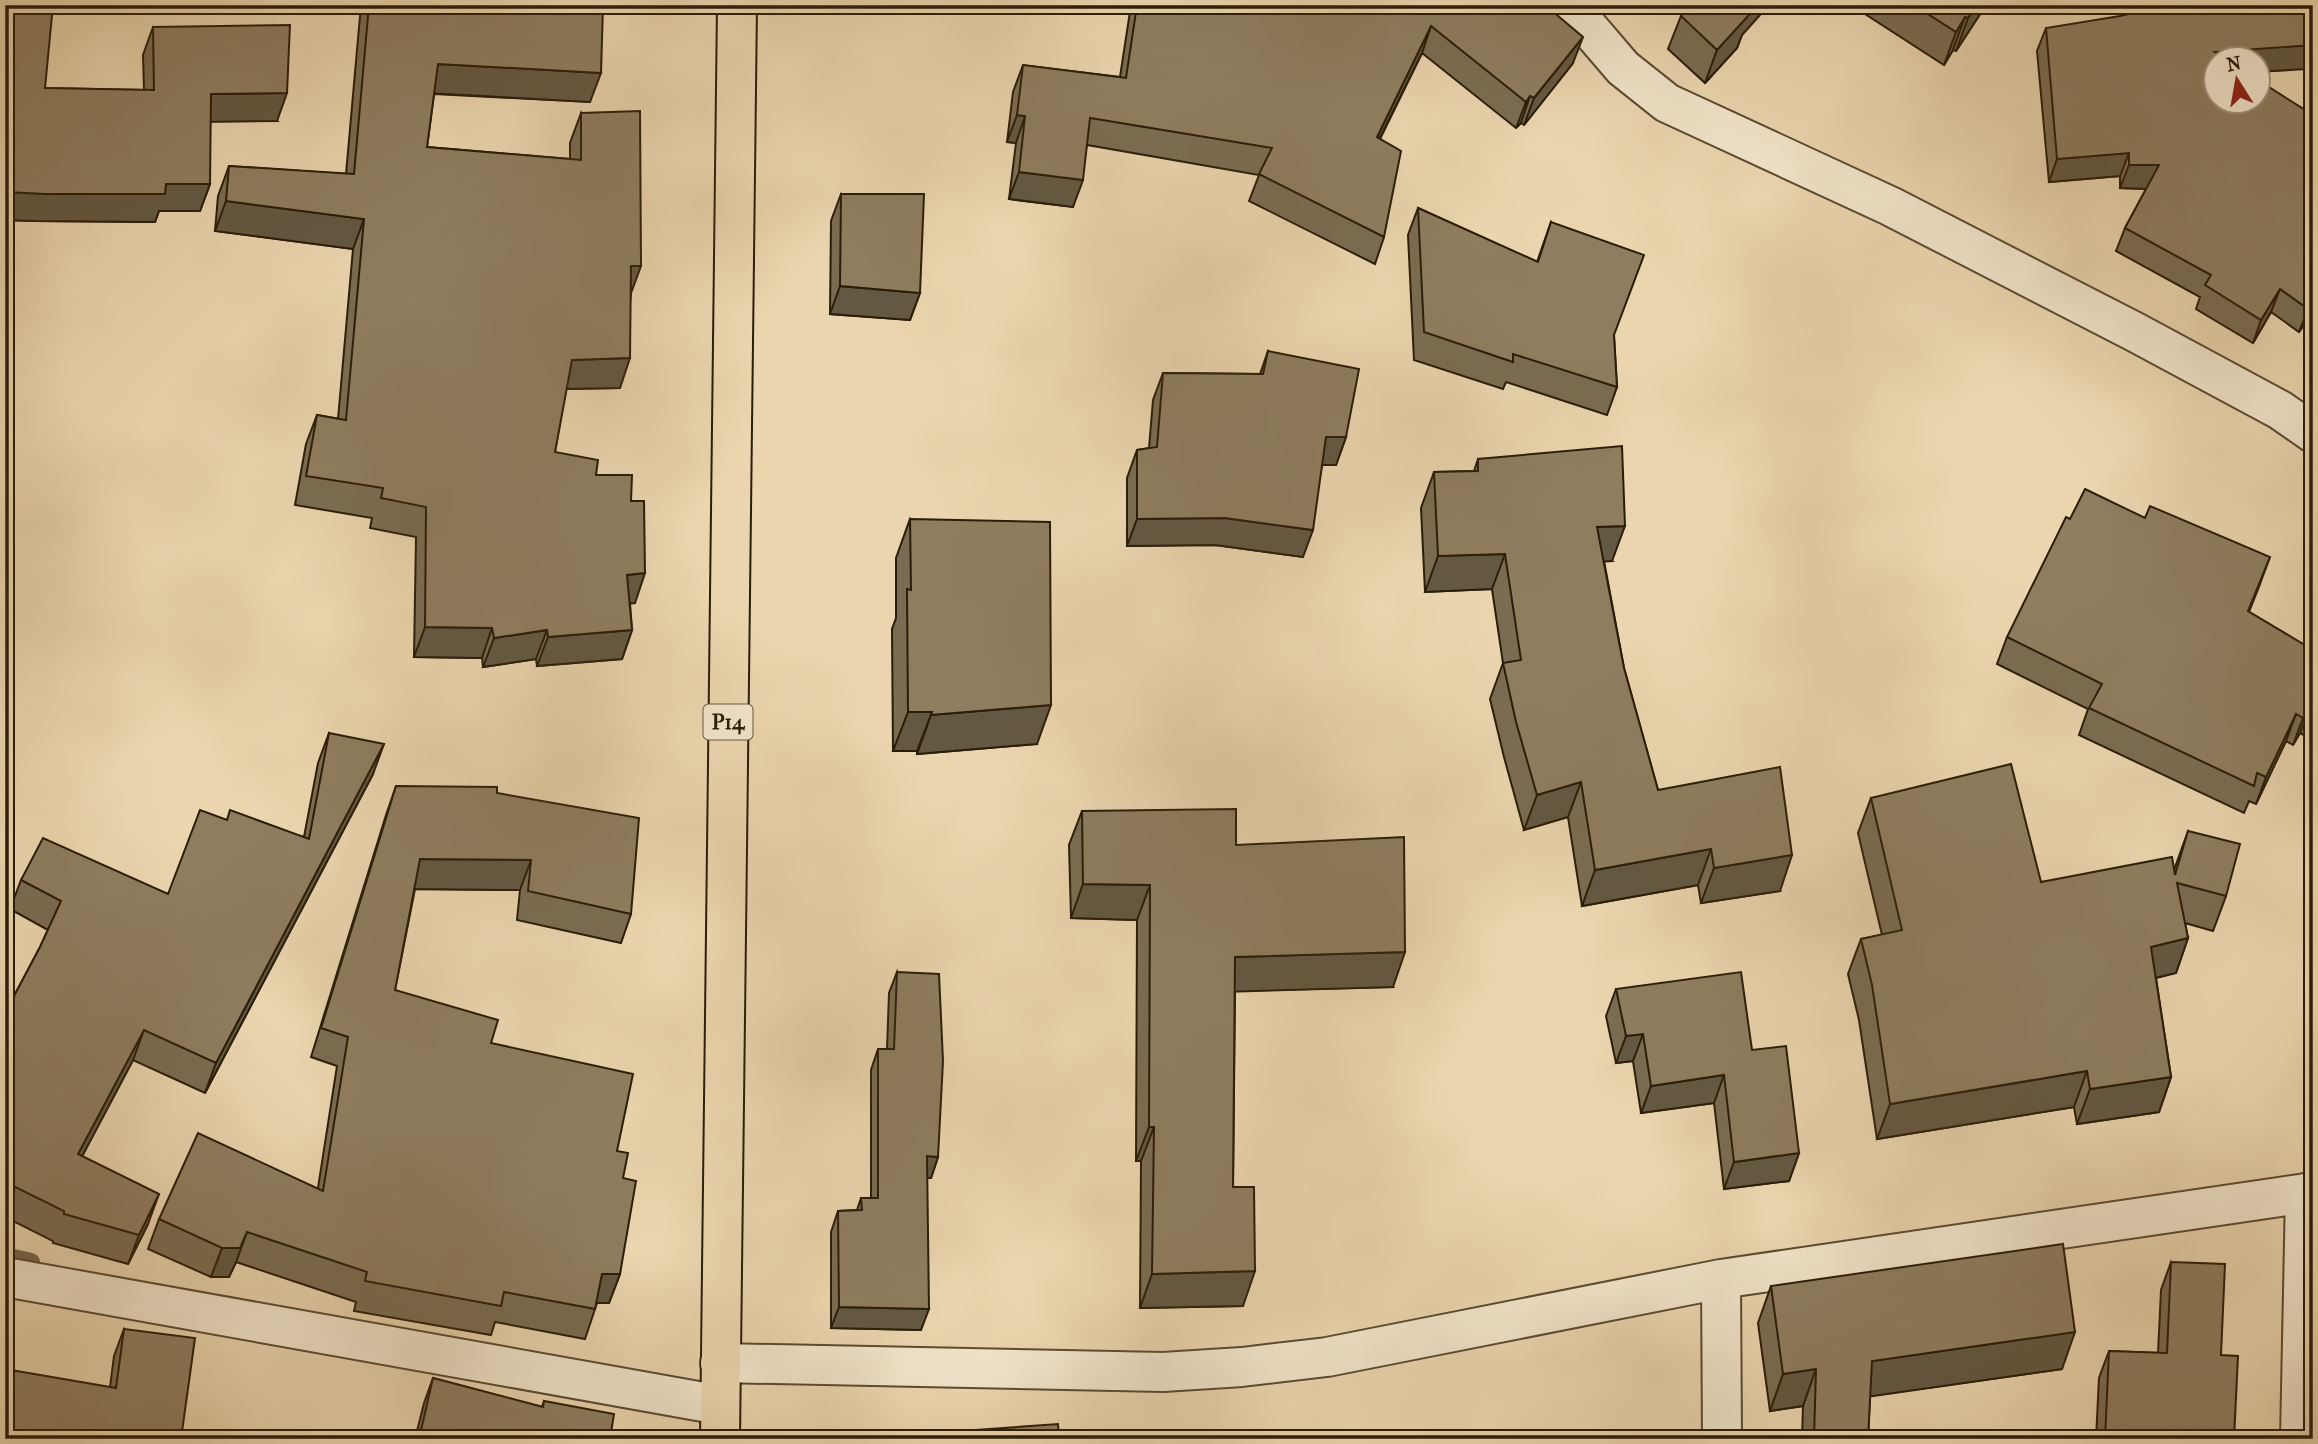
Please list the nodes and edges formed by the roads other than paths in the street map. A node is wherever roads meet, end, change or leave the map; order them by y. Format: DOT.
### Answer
graph roads {
  1 [pos="737,5"];
  2 [pos="1569,5"];
  3 [pos="2313,433"];
  4 [pos="2309,1193"];
  5 [pos="5,1277"];
  6 [pos="1721,1279"];
  7 [pos="720,1363"];
  8 [pos="720,1422"];
  9 [pos="1722,1439"];
  10 [pos="2300,1439"];
  1 -- 7 [label="main road, P14"];
  2 -- 3 [label="street"];
  4 -- 6 [label="street"];
  4 -- 10 [label="street"];
  5 -- 8 [label="street"];
  6 -- 7 [label="street"];
  6 -- 9 [label="street"];
  7 -- 8 [label="main road, P14"];
}
